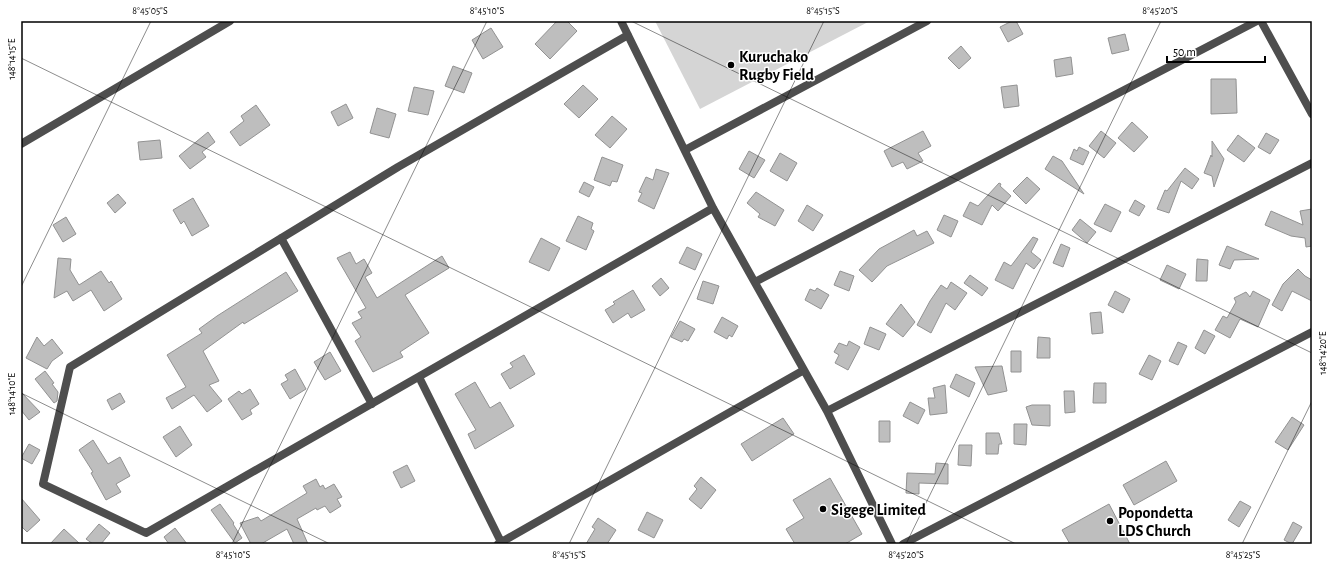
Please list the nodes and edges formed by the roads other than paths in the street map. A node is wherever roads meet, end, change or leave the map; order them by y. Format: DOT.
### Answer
graph roads {
  1 [pos="230,21"];
  2 [pos="621,21"];
  3 [pos="927,21"];
  4 [pos="1257,21"];
  5 [pos="1261,21"];
  6 [pos="628,35"];
  7 [pos="1312,114"];
  8 [pos="21,144"];
  9 [pos="685,150"];
  10 [pos="1312,163"];
  11 [pos="714,208"];
  12 [pos="282,238"];
  13 [pos="755,282"];
  14 [pos="1312,332"];
  15 [pos="804,370"];
  16 [pos="418,377"];
  17 [pos="372,404"];
  18 [pos="827,411"];
  19 [pos="500,543"];
  20 [pos="892,544"];
  21 [pos="903,544"];
  1 -- 8 [label="street"];
  2 -- 6 [label="street"];
  3 -- 9 [label="street"];
  4 -- 13 [label="street"];
  5 -- 7 [label="street"];
  6 -- 9 [label="street"];
  6 -- 12 [label="street"];
  9 -- 11 [label="street"];
  10 -- 18 [label="street"];
  11 -- 13 [label="street"];
  11 -- 16 [label="street"];
  12 -- 17 [label="street"];
  12 -- 17 [label="street"];
  13 -- 15 [label="street"];
  14 -- 21 [label="street"];
  15 -- 18 [label="street"];
  15 -- 19 [label="street"];
  16 -- 17 [label="street"];
  16 -- 19 [label="street"];
  18 -- 20 [label="street"];
}
